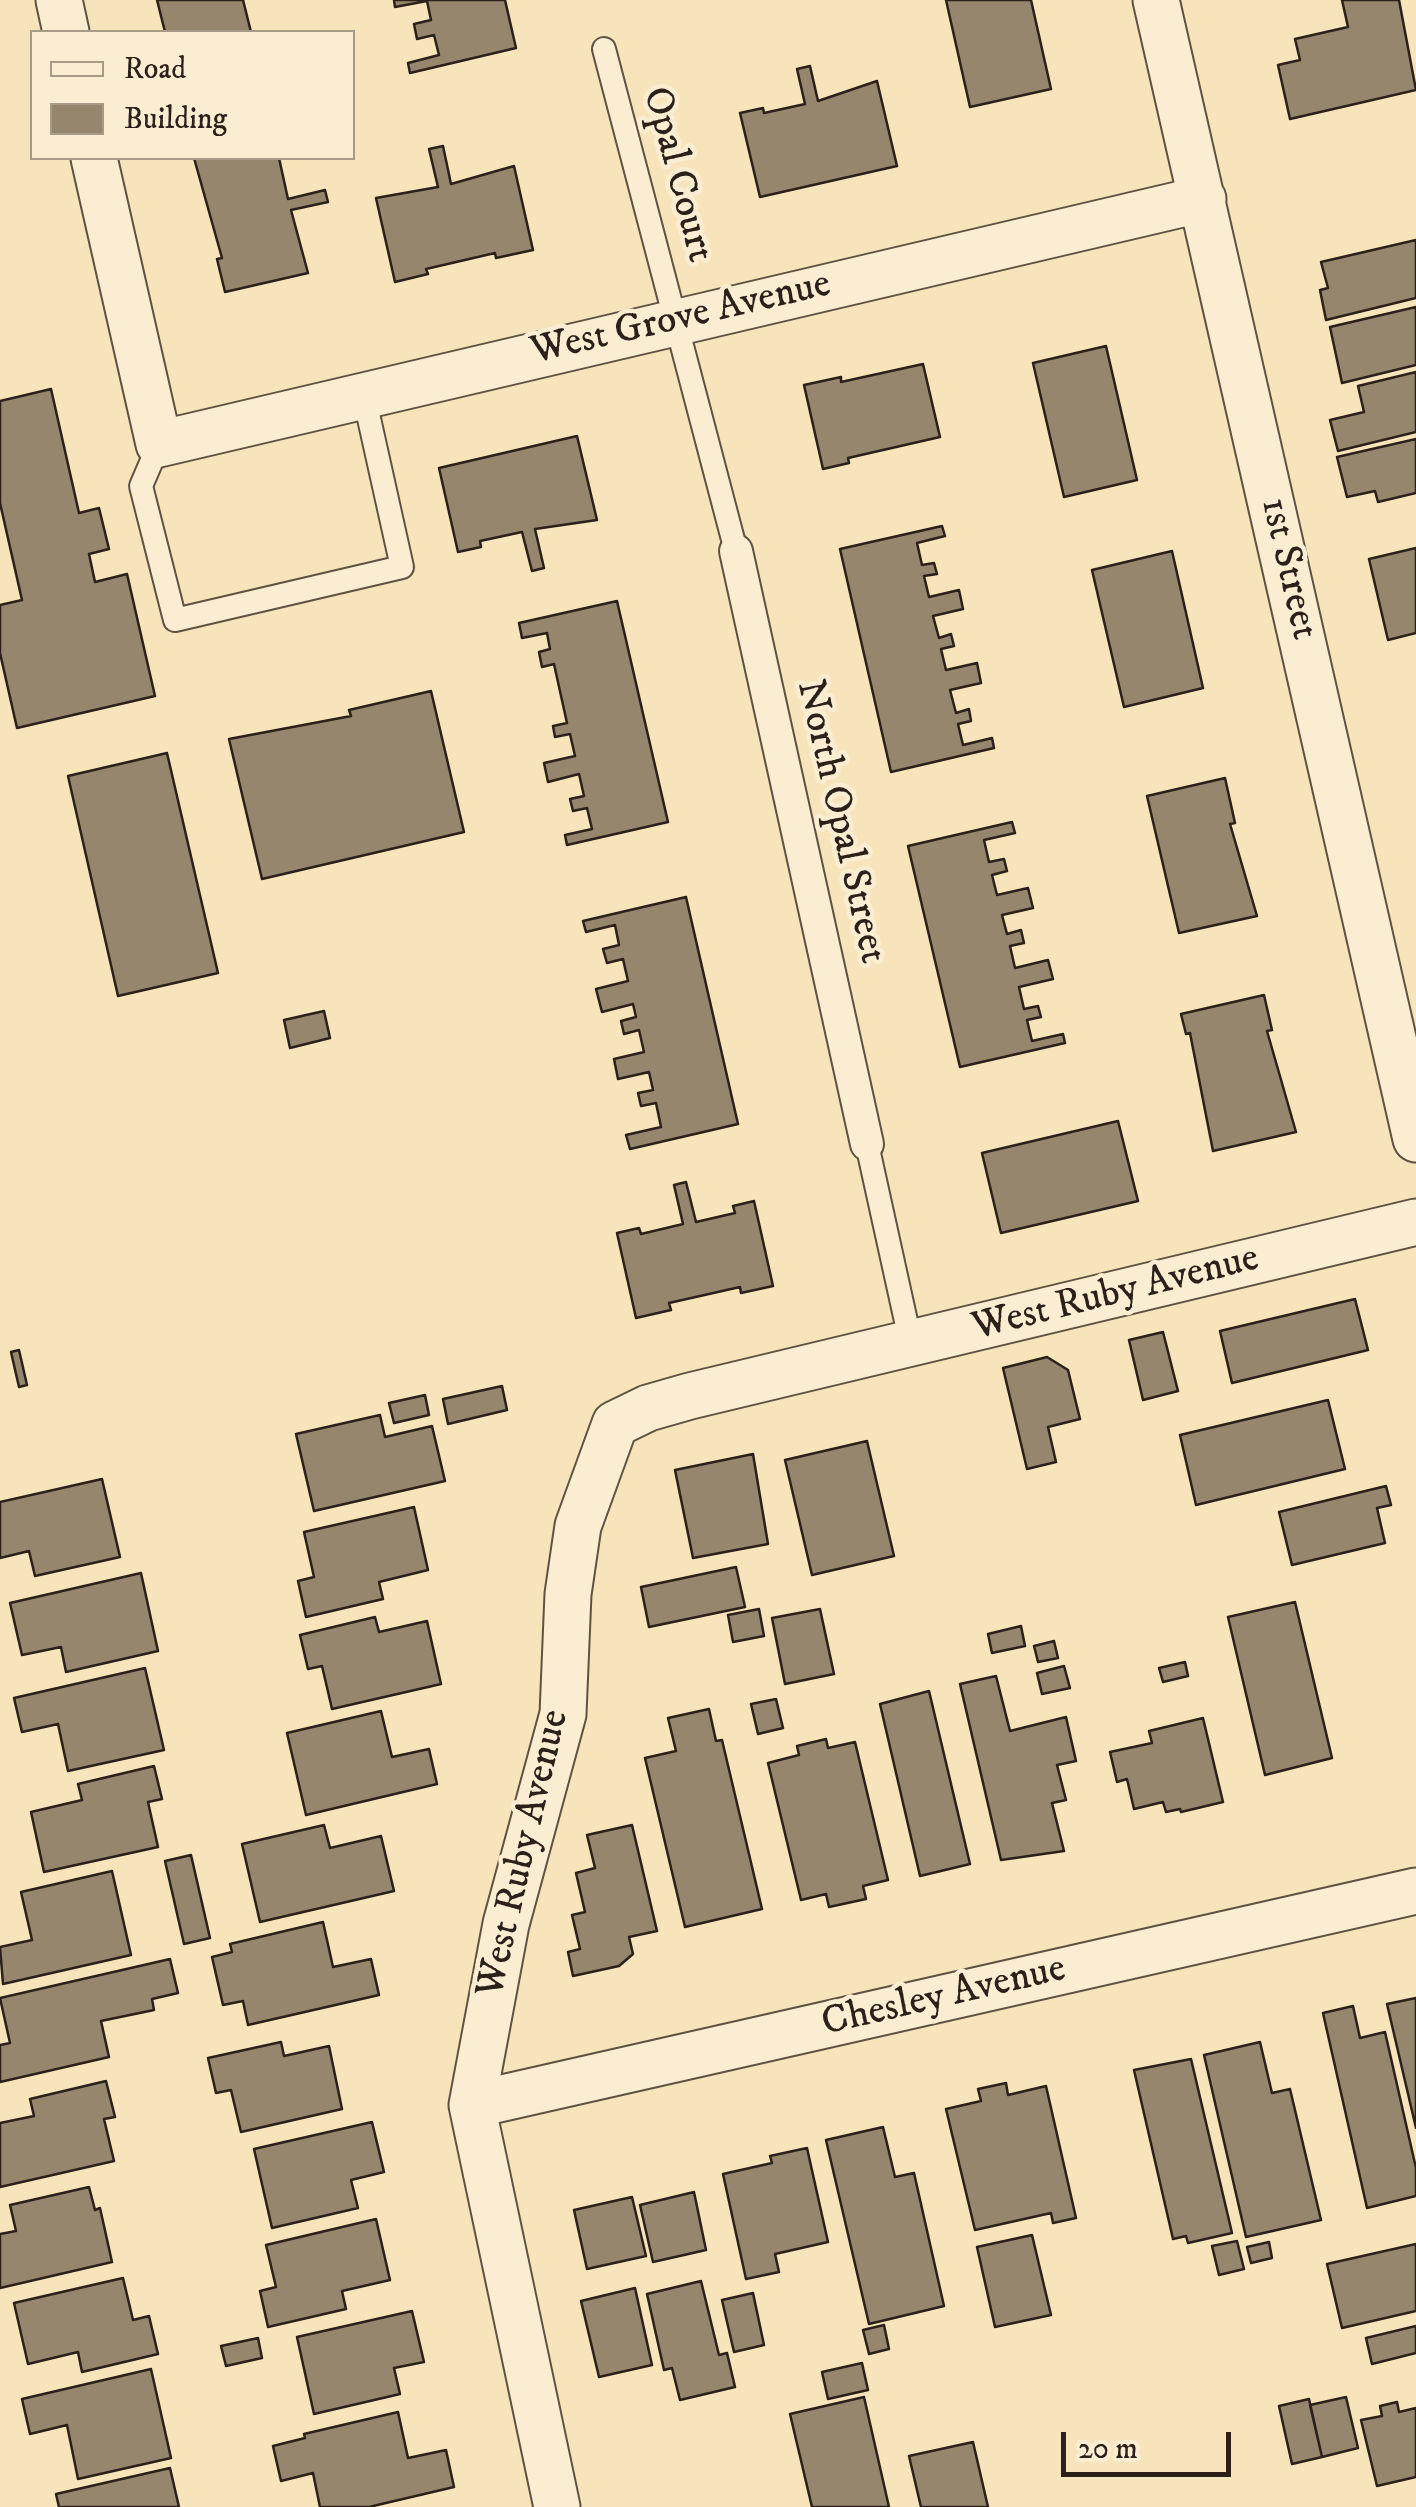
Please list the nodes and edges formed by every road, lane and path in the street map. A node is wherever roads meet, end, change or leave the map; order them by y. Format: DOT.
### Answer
graph roads {
  1 [pos="59,0"];
  2 [pos="1156,0"];
  3 [pos="66,30"];
  4 [pos="604,49"];
  5 [pos="94,160"];
  6 [pos="1203,199"];
  7 [pos="676,321"];
  8 [pos="364,396"];
  9 [pos="159,444"];
  10 [pos="736,551"];
  11 [pos="1416,1139"];
  12 [pos="867,1144"];
  13 [pos="1416,1222"];
  14 [pos="911,1344"];
  15 [pos="1416,1891"];
  16 [pos="472,2105"];
  17 [pos="557,2507"];
  1 -- 3 [label="street"];
  2 -- 6 [label="street, 1st Street"];
  4 -- 7 [label="lane, Opal Court"];
  5 -- 9 [label="street"];
  6 -- 7 [label="street, West Grove Avenue"];
  6 -- 11 [label="street, 1st Street"];
  7 -- 8 [label="street, West Grove Avenue"];
  7 -- 10 [label="lane, North Opal Street"];
  8 -- 9 [label="street, West Grove Avenue"];
  8 -- 9 [label="lane"];
  10 -- 12 [label="street, North Opal Street"];
  12 -- 14 [label="lane, North Opal Street"];
  13 -- 14 [label="street, West Ruby Avenue"];
  14 -- 16 [label="street, West Ruby Avenue"];
  15 -- 16 [label="street, Chesley Avenue"];
  16 -- 17 [label="street, West Ruby Avenue"];
}
